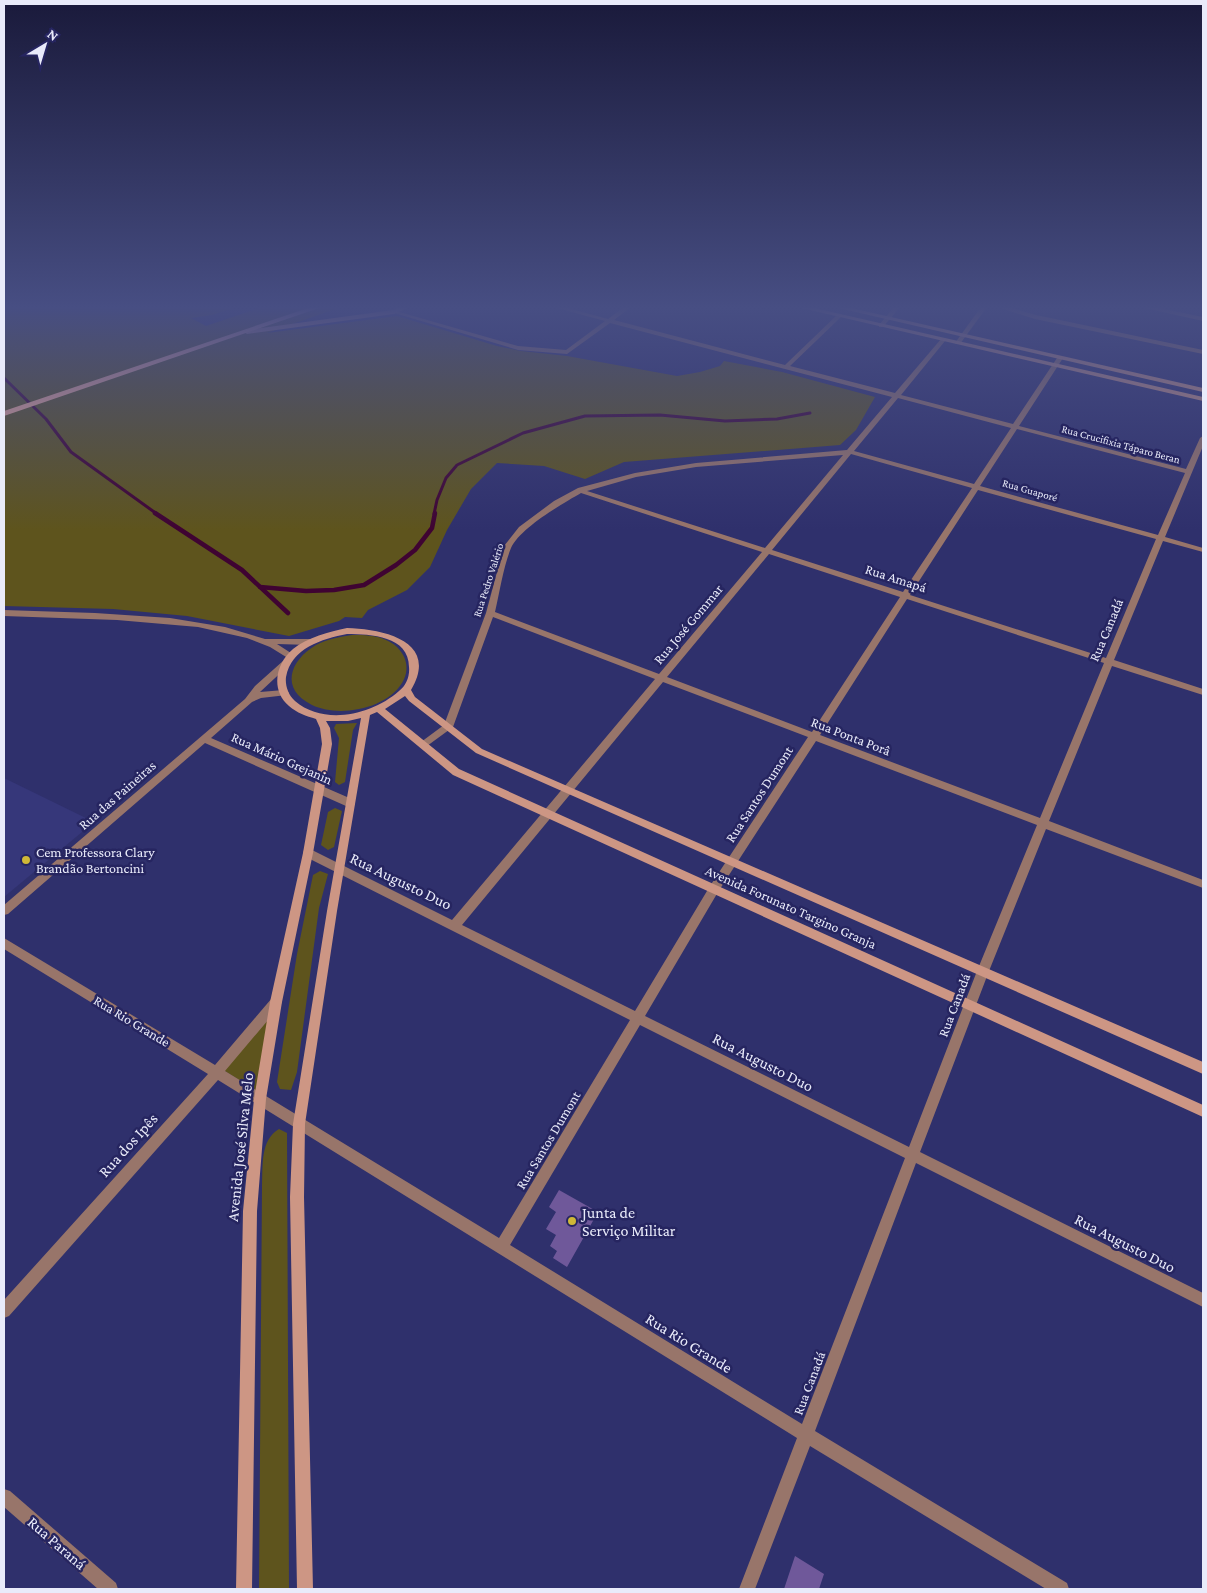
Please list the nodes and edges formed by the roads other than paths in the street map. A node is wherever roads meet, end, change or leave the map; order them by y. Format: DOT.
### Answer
graph roads {
  1 [pos="80,381"];
  2 [pos="100,381"];
  3 [pos="840,381"];
  4 [pos="908,381"];
  5 [pos="1045,381"];
  6 [pos="1136,381"];
  7 [pos="1160,381"];
  8 [pos="1203,390"];
  9 [pos="896,396"];
  10 [pos="1203,399"];
  11 [pos="4,411"];
  12 [pos="1015,427"];
  13 [pos="1203,438"];
  14 [pos="851,452"];
  15 [pos="809,456"];
  16 [pos="835,471"];
  17 [pos="1189,472"];
  18 [pos="976,487"];
  19 [pos="581,490"];
  20 [pos="1161,539"];
  21 [pos="1203,550"];
  22 [pos="767,551"];
  23 [pos="905,596"];
  24 [pos="4,613"];
  25 [pos="490,613"];
  26 [pos="263,640"];
  27 [pos="310,642"];
  28 [pos="289,660"];
  29 [pos="1109,661"];
  30 [pos="661,678"];
  31 [pos="406,690"];
  32 [pos="1203,692"];
  33 [pos="284,693"];
  34 [pos="248,701"];
  35 [pos="380,709"];
  36 [pos="366,714"];
  37 [pos="319,716"];
  38 [pos="448,727"];
  39 [pos="814,736"];
  40 [pos="204,739"];
  41 [pos="424,744"];
  42 [pos="319,790"];
  43 [pos="568,790"];
  44 [pos="350,803"];
  45 [pos="548,813"];
  46 [pos="1043,823"];
  47 [pos="308,853"];
  48 [pos="732,861"];
  49 [pos="339,869"];
  50 [pos="1203,884"];
  51 [pos="714,889"];
  52 [pos="4,911"];
  53 [pos="454,926"];
  54 [pos="4,943"];
  55 [pos="983,972"];
  56 [pos="276,1002"];
  57 [pos="970,1005"];
  58 [pos="638,1017"];
  59 [pos="1203,1068"];
  60 [pos="217,1072"];
  61 [pos="260,1099"];
  62 [pos="1203,1111"];
  63 [pos="299,1124"];
  64 [pos="913,1155"];
  65 [pos="501,1247"];
  66 [pos="1203,1300"];
  67 [pos="4,1311"];
  68 [pos="805,1436"];
  69 [pos="4,1497"];
  70 [pos="110,1589"];
  71 [pos="244,1589"];
  72 [pos="305,1589"];
  73 [pos="747,1589"];
  74 [pos="1061,1589"];
  1 -- 11 [label="main road"];
  2 -- 11 [label="main road"];
  3 -- 9 [label="street, Rua Crucifixia Táparo Beran"];
  4 -- 9 [label="street, Rua José Gommar"];
  5 -- 12 [label="street, Rua Santos Dumont"];
  6 -- 10 [label="street"];
  7 -- 8 [label="street"];
  9 -- 12 [label="street, Rua Crucifixia Táparo Beran"];
  9 -- 14 [label="street, Rua José Gommar"];
  12 -- 17 [label="street, Rua Crucifixia Táparo Beran"];
  12 -- 18 [label="street, Rua Santos Dumont"];
  13 -- 17 [label="street, Rua Canadá"];
  14 -- 15 [label="street, Rua Pedro Valério"];
  14 -- 16 [label="street, Rua José Gommar"];
  14 -- 18 [label="street, Rua Guaporé"];
  15 -- 16 [label="street"];
  15 -- 19 [label="street, Rua Pedro Valério"];
  16 -- 22 [label="street, Rua José Gommar"];
  17 -- 20 [label="street, Rua Canadá"];
  18 -- 20 [label="street, Rua Guaporé"];
  18 -- 23 [label="street, Rua Santos Dumont"];
  19 -- 22 [label="street, Rua Amapá"];
  19 -- 25 [label="street, Rua Pedro Valério"];
  20 -- 21 [label="street, Rua Guaporé"];
  20 -- 29 [label="street, Rua Canadá"];
  22 -- 23 [label="street, Rua Amapá"];
  22 -- 30 [label="street, Rua José Gommar"];
  23 -- 29 [label="street, Rua Amapá"];
  23 -- 39 [label="street, Rua Santos Dumont"];
  24 -- 26 [label="street"];
  25 -- 30 [label="street, Rua Ponta Porâ"];
  25 -- 38 [label="street, Rua Pedro Valério"];
  26 -- 27 [label="street"];
  26 -- 28 [label="street"];
  27 -- 28 [label="street"];
  27 -- 31 [label="street"];
  28 -- 33 [label="street"];
  28 -- 34 [label="street, Rua das Paineiras"];
  29 -- 32 [label="street, Rua Amapá"];
  29 -- 46 [label="street, Rua Canadá"];
  30 -- 39 [label="street, Rua Ponta Porâ"];
  30 -- 43 [label="street, Rua José Gommar"];
  31 -- 35 [label="street"];
  31 -- 38 [label="street, Avenida Forunato Targino Granja"];
  33 -- 34 [label="street"];
  33 -- 37 [label="street"];
  34 -- 40 [label="street, Rua das Paineiras"];
  35 -- 36 [label="street"];
  35 -- 41 [label="street, Avenida Forunato Targino Granja"];
  36 -- 37 [label="street"];
  36 -- 44 [label="street"];
  37 -- 42 [label="street, Avenida José Silva Melo"];
  38 -- 41 [label="street"];
  38 -- 43 [label="street, Avenida Forunato Targino Granja"];
  39 -- 46 [label="street, Rua Ponta Porâ"];
  39 -- 48 [label="street, Rua Santos Dumont"];
  40 -- 42 [label="street, Rua Mário Grejanin"];
  40 -- 52 [label="street, Rua das Paineiras"];
  41 -- 45 [label="street, Avenida Forunato Targino Granja"];
  42 -- 44 [label="street, Rua Mário Grejanin"];
  42 -- 47 [label="street, Avenida José Silva Melo"];
  43 -- 45 [label="street, Rua José Gommar"];
  43 -- 48 [label="street, Avenida Forunato Targino Granja"];
  44 -- 49 [label="street"];
  45 -- 51 [label="street, Avenida Forunato Targino Granja"];
  45 -- 53 [label="street, Rua José Gommar"];
  46 -- 50 [label="street, Rua Ponta Porâ"];
  46 -- 55 [label="street, Rua Canadá"];
  47 -- 49 [label="street, Rua Augusto Duo"];
  47 -- 56 [label="street, Avenida José Silva Melo"];
  48 -- 51 [label="street, Rua Santos Dumont"];
  48 -- 55 [label="street, Avenida Forunato Targino Granja"];
  49 -- 53 [label="street, Rua Augusto Duo"];
  49 -- 63 [label="street"];
  51 -- 57 [label="street, Avenida Forunato Targino Granja"];
  51 -- 58 [label="street, Rua Santos Dumont"];
  53 -- 58 [label="street, Rua Augusto Duo"];
  54 -- 60 [label="street, Rua Rio Grande"];
  55 -- 57 [label="street, Rua Canadá"];
  55 -- 59 [label="street, Avenida Forunato Targino Granja"];
  56 -- 60 [label="street, Rua dos Ipês"];
  56 -- 61 [label="street, Avenida José Silva Melo"];
  57 -- 62 [label="street, Avenida Forunato Targino Granja"];
  57 -- 64 [label="street, Rua Canadá"];
  58 -- 64 [label="street, Rua Augusto Duo"];
  58 -- 65 [label="street, Rua Santos Dumont"];
  60 -- 61 [label="street, Rua Rio Grande"];
  60 -- 67 [label="street, Rua dos Ipês"];
  61 -- 63 [label="street, Rua Rio Grande"];
  61 -- 71 [label="street, Avenida José Silva Melo"];
  63 -- 65 [label="street, Rua Rio Grande"];
  63 -- 72 [label="street"];
  64 -- 66 [label="street, Rua Augusto Duo"];
  64 -- 68 [label="street, Rua Canadá"];
  65 -- 68 [label="street, Rua Rio Grande"];
  68 -- 73 [label="street, Rua Canadá"];
  68 -- 74 [label="street, Rua Rio Grande"];
  69 -- 70 [label="street, Rua Paraná"];
}
